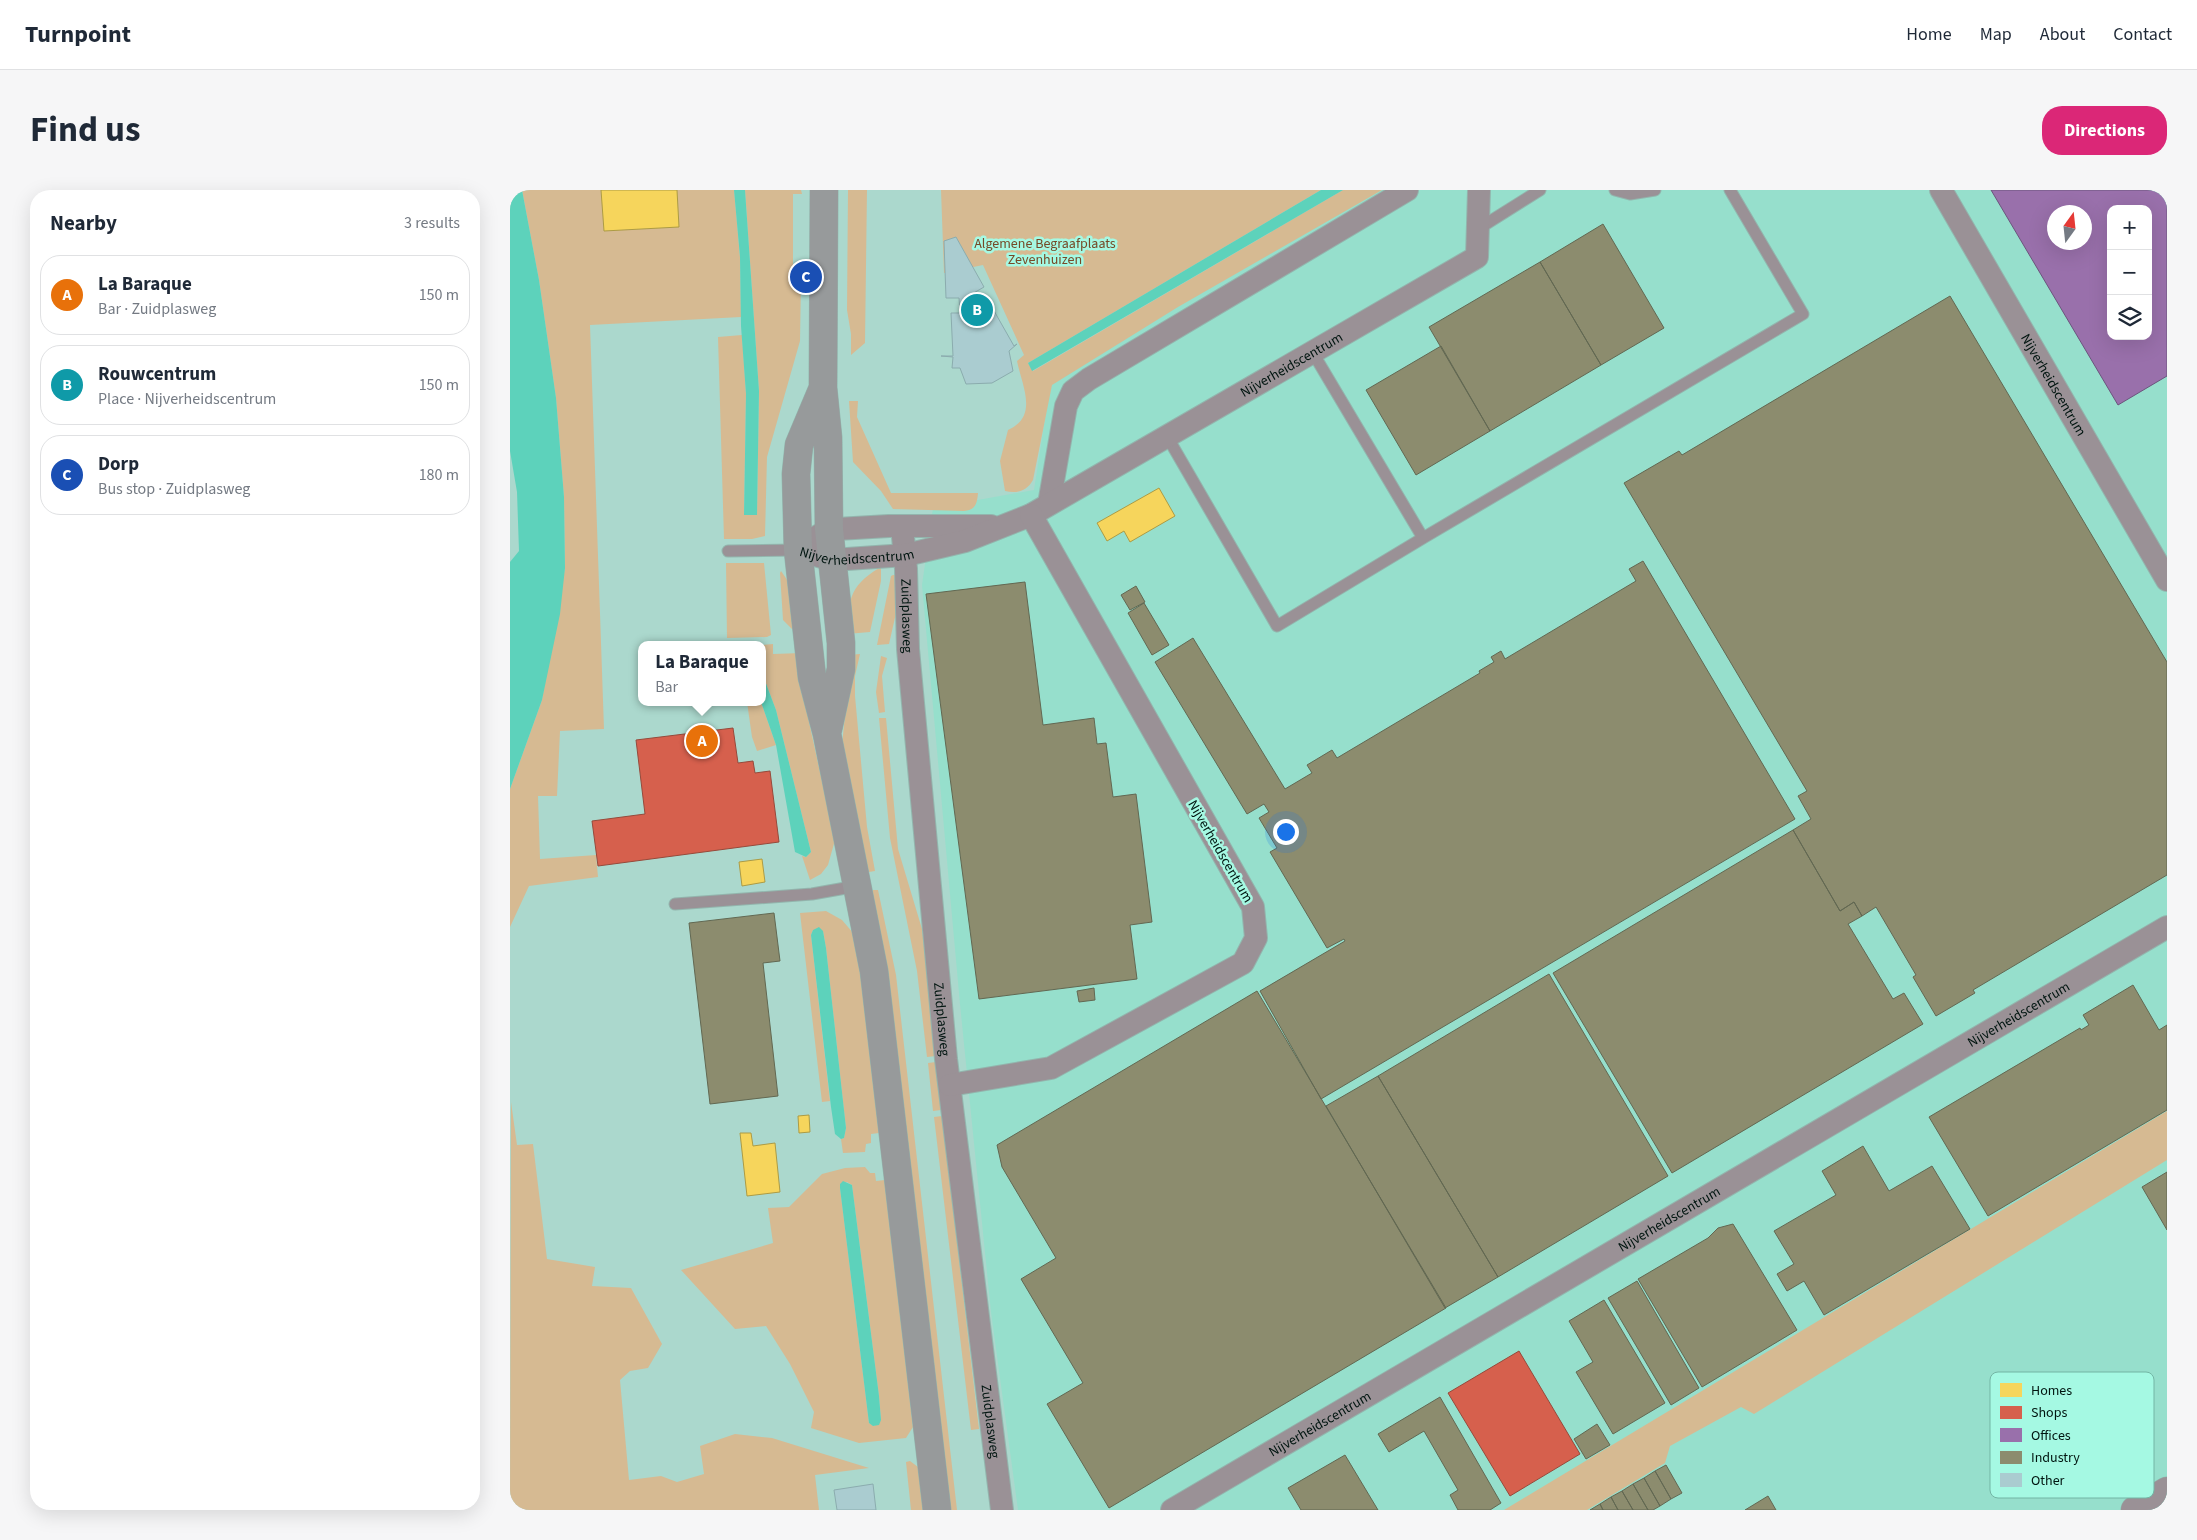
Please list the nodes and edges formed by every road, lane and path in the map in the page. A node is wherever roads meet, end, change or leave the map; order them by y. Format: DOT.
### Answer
graph roads {
  1 [pos="824,190"];
  2 [pos="1407,190"];
  3 [pos="1479,190"];
  4 [pos="1540,190"];
  5 [pos="1615,190"];
  6 [pos="1655,190"];
  7 [pos="1730,190"];
  8 [pos="1940,190"];
  9 [pos="1478,229"];
  10 [pos="1313,353"];
  11 [pos="823,388"];
  12 [pos="1168,438"];
  13 [pos="1040,510"];
  14 [pos="902,526"];
  15 [pos="1004,527"];
  16 [pos="829,530"];
  17 [pos="1423,538"];
  18 [pos="798,550"];
  19 [pos="728,551"];
  20 [pos="906,555"];
  21 [pos="832,560"];
  22 [pos="2167,580"];
  23 [pos="827,734"];
  24 [pos="857,886"];
  25 [pos="675,904"];
  26 [pos="2167,927"];
  27 [pos="950,1085"];
  28 [pos="2167,1491"];
  29 [pos="936,1510"];
  30 [pos="1002,1510"];
  31 [pos="1172,1510"];
  32 [pos="2135,1510"];
  1 -- 11 [label="main road"];
  2 -- 13 [label="street"];
  3 -- 9 [label="street, Nijverheidscentrum"];
  4 -- 9 [label="lane"];
  5 -- 6 [label="lane"];
  7 -- 17 [label="lane"];
  8 -- 22 [label="street, Nijverheidscentrum"];
  9 -- 10 [label="street, Nijverheidscentrum"];
  10 -- 12 [label="street, Nijverheidscentrum"];
  10 -- 17 [label="lane"];
  11 -- 16 [label="main road"];
  11 -- 18 [label="main road"];
  12 -- 13 [label="street, Nijverheidscentrum"];
  12 -- 17 [label="lane"];
  13 -- 15 [label="street, Nijverheidscentrum"];
  13 -- 27 [label="street, Nijverheidscentrum"];
  14 -- 15 [label="street, Nijverheidscentrum"];
  14 -- 16 [label="street, Nijverheidscentrum"];
  14 -- 20 [label="street, Zuidplasweg"];
  15 -- 20 [label="street, Nijverheidscentrum"];
  16 -- 18 [label="street, Nijverheidscentrum"];
  16 -- 21 [label="main road"];
  18 -- 19 [label="lane"];
  18 -- 21 [label="street, Nijverheidscentrum"];
  18 -- 23 [label="main road"];
  20 -- 21 [label="street, Nijverheidscentrum"];
  20 -- 27 [label="street, Zuidplasweg"];
  21 -- 23 [label="main road"];
  23 -- 24 [label="main road"];
  24 -- 25 [label="lane"];
  24 -- 29 [label="main road"];
  26 -- 31 [label="street, Nijverheidscentrum"];
  27 -- 30 [label="street, Zuidplasweg"];
  28 -- 32 [label="street"];
}
